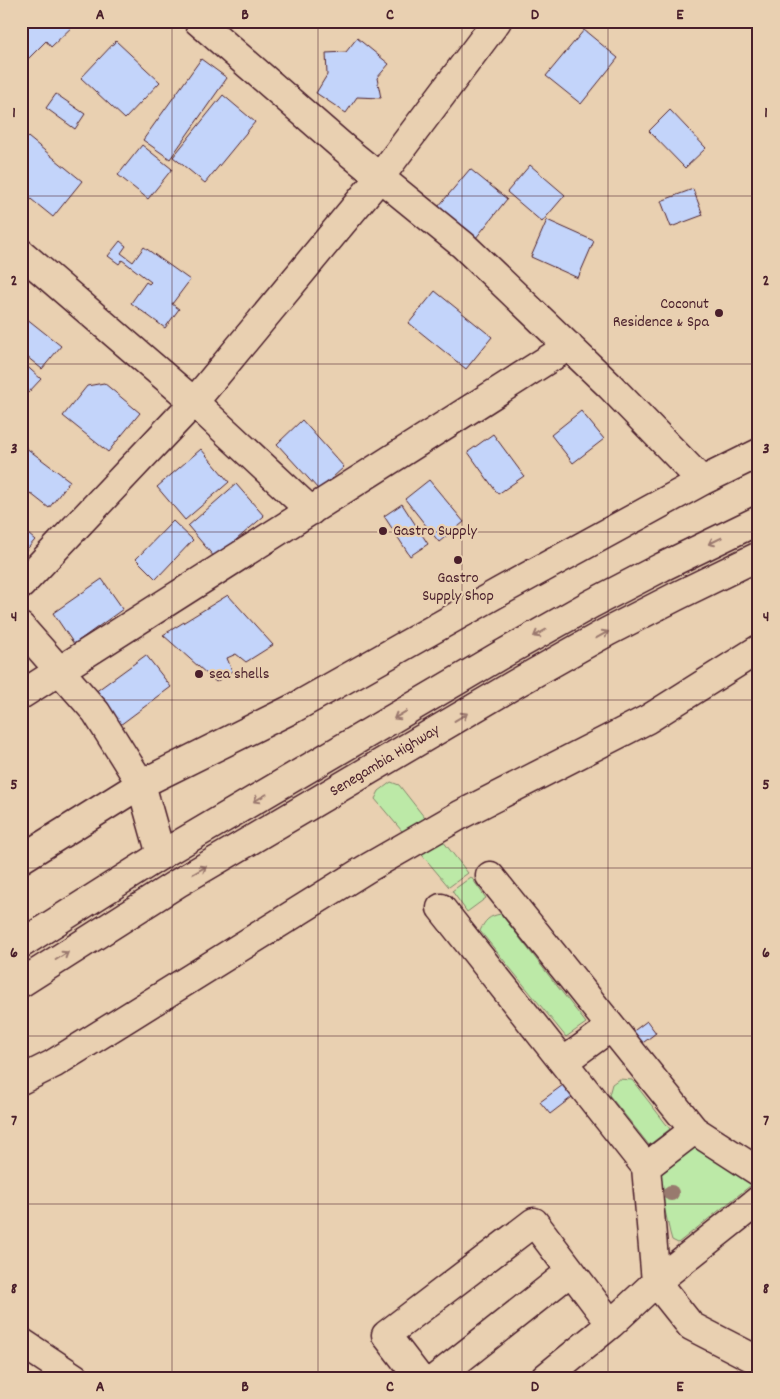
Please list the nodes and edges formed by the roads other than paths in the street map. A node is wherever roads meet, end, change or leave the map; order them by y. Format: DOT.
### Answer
graph roads {
  1 [pos="198,21"];
  2 [pos="497,21"];
  3 [pos="380,177"];
  4 [pos="21,253"];
  5 [pos="568,346"];
  6 [pos="194,402"];
  7 [pos="759,454"];
  8 [pos="702,481"];
  9 [pos="311,511"];
  10 [pos="759,520"];
  11 [pos="757,561"];
  12 [pos="21,586"];
  13 [pos="21,627"];
  14 [pos="759,649"];
  15 [pos="60,671"];
  16 [pos="21,695"];
  17 [pos="140,784"];
  18 [pos="161,855"];
  19 [pos="21,859"];
  20 [pos="490,876"];
  21 [pos="441,908"];
  22 [pos="21,944"];
  23 [pos="21,982"];
  24 [pos="610,1026"];
  25 [pos="563,1062"];
  26 [pos="21,1080"];
  27 [pos="694,1130"];
  28 [pos="646,1167"];
  29 [pos="759,1172"];
  30 [pos="759,1200"];
  31 [pos="571,1272"];
  32 [pos="656,1282"];
  33 [pos="611,1324"];
  34 [pos="21,1342"];
  35 [pos="759,1361"];
  36 [pos="75,1378"];
  37 [pos="419,1378"];
  38 [pos="436,1378"];
  39 [pos="545,1378"];
  1 -- 3 [label="street"];
  2 -- 3 [label="street"];
  3 -- 5 [label="street"];
  3 -- 6 [label="street"];
  4 -- 6 [label="street"];
  5 -- 8 [label="street"];
  5 -- 9 [label="street"];
  6 -- 9 [label="street"];
  6 -- 12 [label="street"];
  7 -- 8 [label="street"];
  8 -- 17 [label="street"];
  9 -- 15 [label="street"];
  10 -- 18 [label="street, Senegambia Highway, one-way"];
  23 -- 11 [label="street, Senegambia Highway, one-way"];
  13 -- 15 [label="street"];
  14 -- 26 [label="street"];
  15 -- 16 [label="street"];
  15 -- 17 [label="street"];
  17 -- 18 [label="street"];
  17 -- 19 [label="street"];
  18 -- 22 [label="street, Senegambia Highway"];
  20 -- 24 [label="street"];
  21 -- 25 [label="street"];
  24 -- 25 [label="street"];
  24 -- 27 [label="street"];
  25 -- 28 [label="street"];
  27 -- 28 [label="street"];
  27 -- 29 [label="street"];
  28 -- 32 [label="street"];
  30 -- 32 [label="street"];
  31 -- 33 [label="street"];
  31 -- 37 [label="street"];
  31 -- 38 [label="street"];
  32 -- 33 [label="street"];
  32 -- 35 [label="street"];
  33 -- 39 [label="street"];
  34 -- 36 [label="street"];
}
